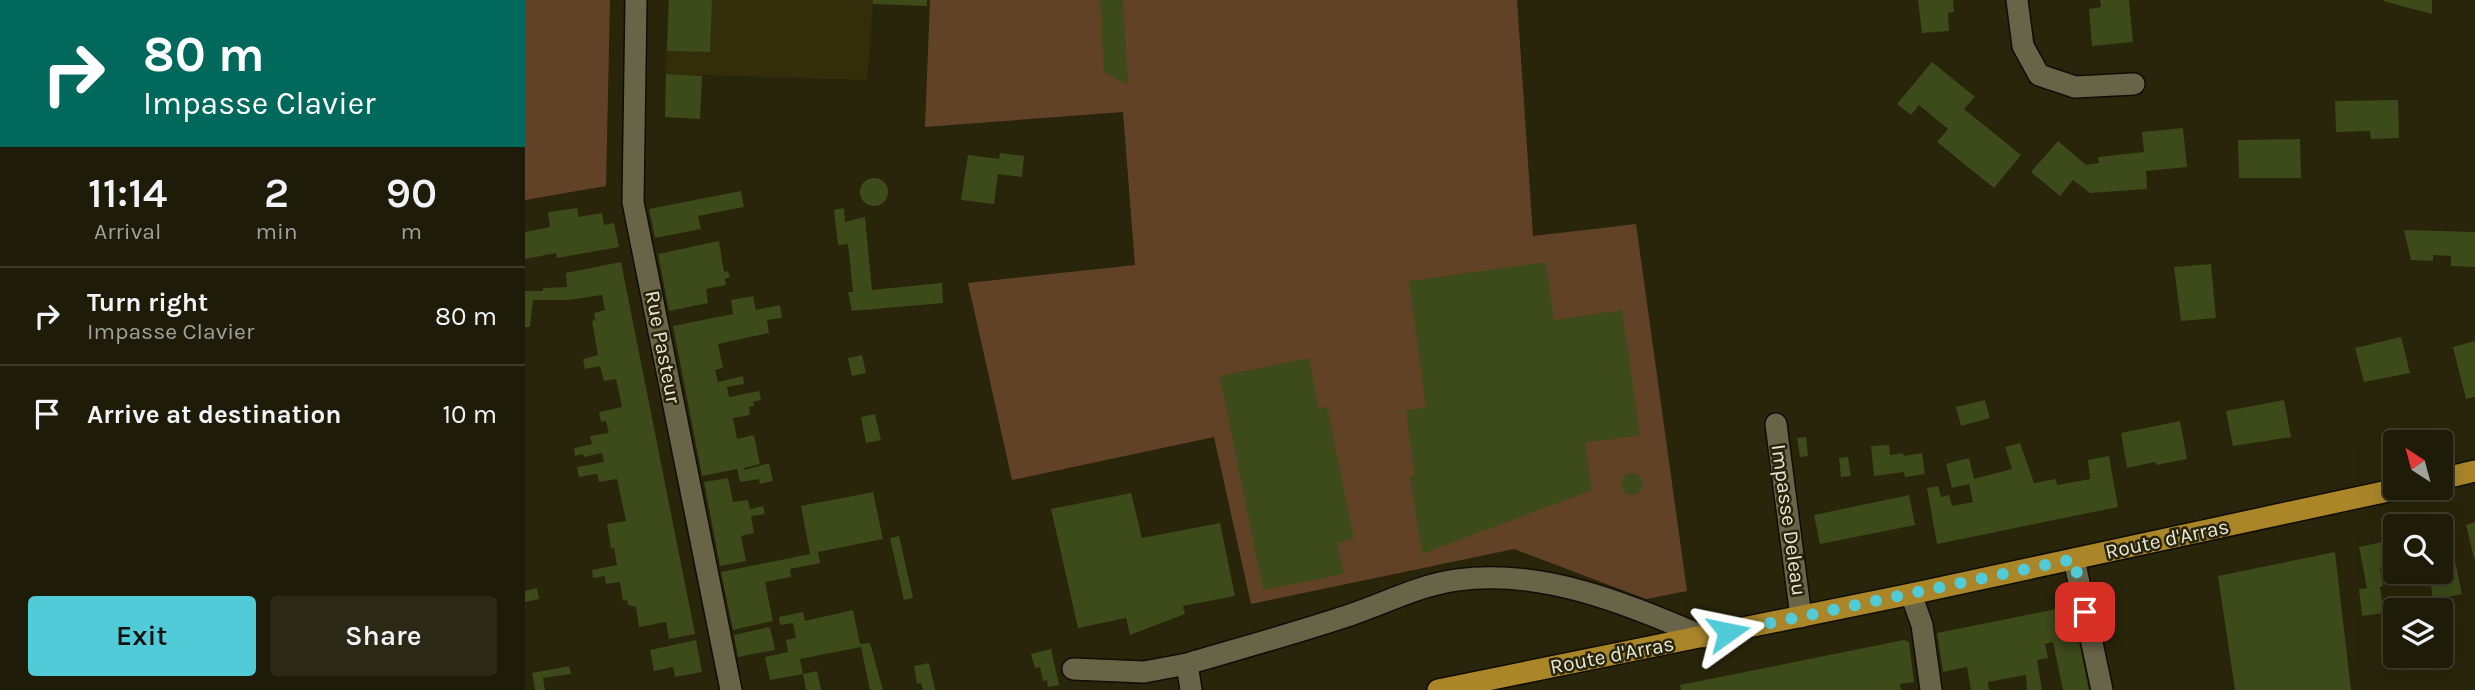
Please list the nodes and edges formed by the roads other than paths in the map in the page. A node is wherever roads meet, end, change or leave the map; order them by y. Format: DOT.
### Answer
graph roads {
  1 [pos="636,0"];
  2 [pos="2017,0"];
  3 [pos="2134,84"];
  4 [pos="1776,424"];
  5 [pos="2475,471"];
  6 [pos="2453,476"];
  7 [pos="2383,492"];
  8 [pos="2074,559"];
  9 [pos="1911,594"];
  10 [pos="1801,617"];
  11 [pos="1704,637"];
  12 [pos="1187,664"];
  13 [pos="1073,669"];
  14 [pos="1471,687"];
  15 [pos="731,690"];
  16 [pos="1191,690"];
  17 [pos="1438,690"];
  18 [pos="1931,690"];
  19 [pos="2102,690"];
  1 -- 15 [label="street, Rue Pasteur"];
  2 -- 3 [label="street"];
  4 -- 10 [label="street, Impasse Deleau"];
  5 -- 6 [label="main road"];
  7 -- 8 [label="main road, Route d'Arras"];
  8 -- 9 [label="main road, Route d'Arras"];
  8 -- 19 [label="street"];
  9 -- 10 [label="main road, Route d'Arras"];
  9 -- 18 [label="street"];
  10 -- 11 [label="main road, Route d'Arras"];
  11 -- 12 [label="street"];
  11 -- 14 [label="main road, Route d'Arras"];
  12 -- 13 [label="street"];
  12 -- 16 [label="street"];
  14 -- 17 [label="main road, Route d'Arras"];
}
